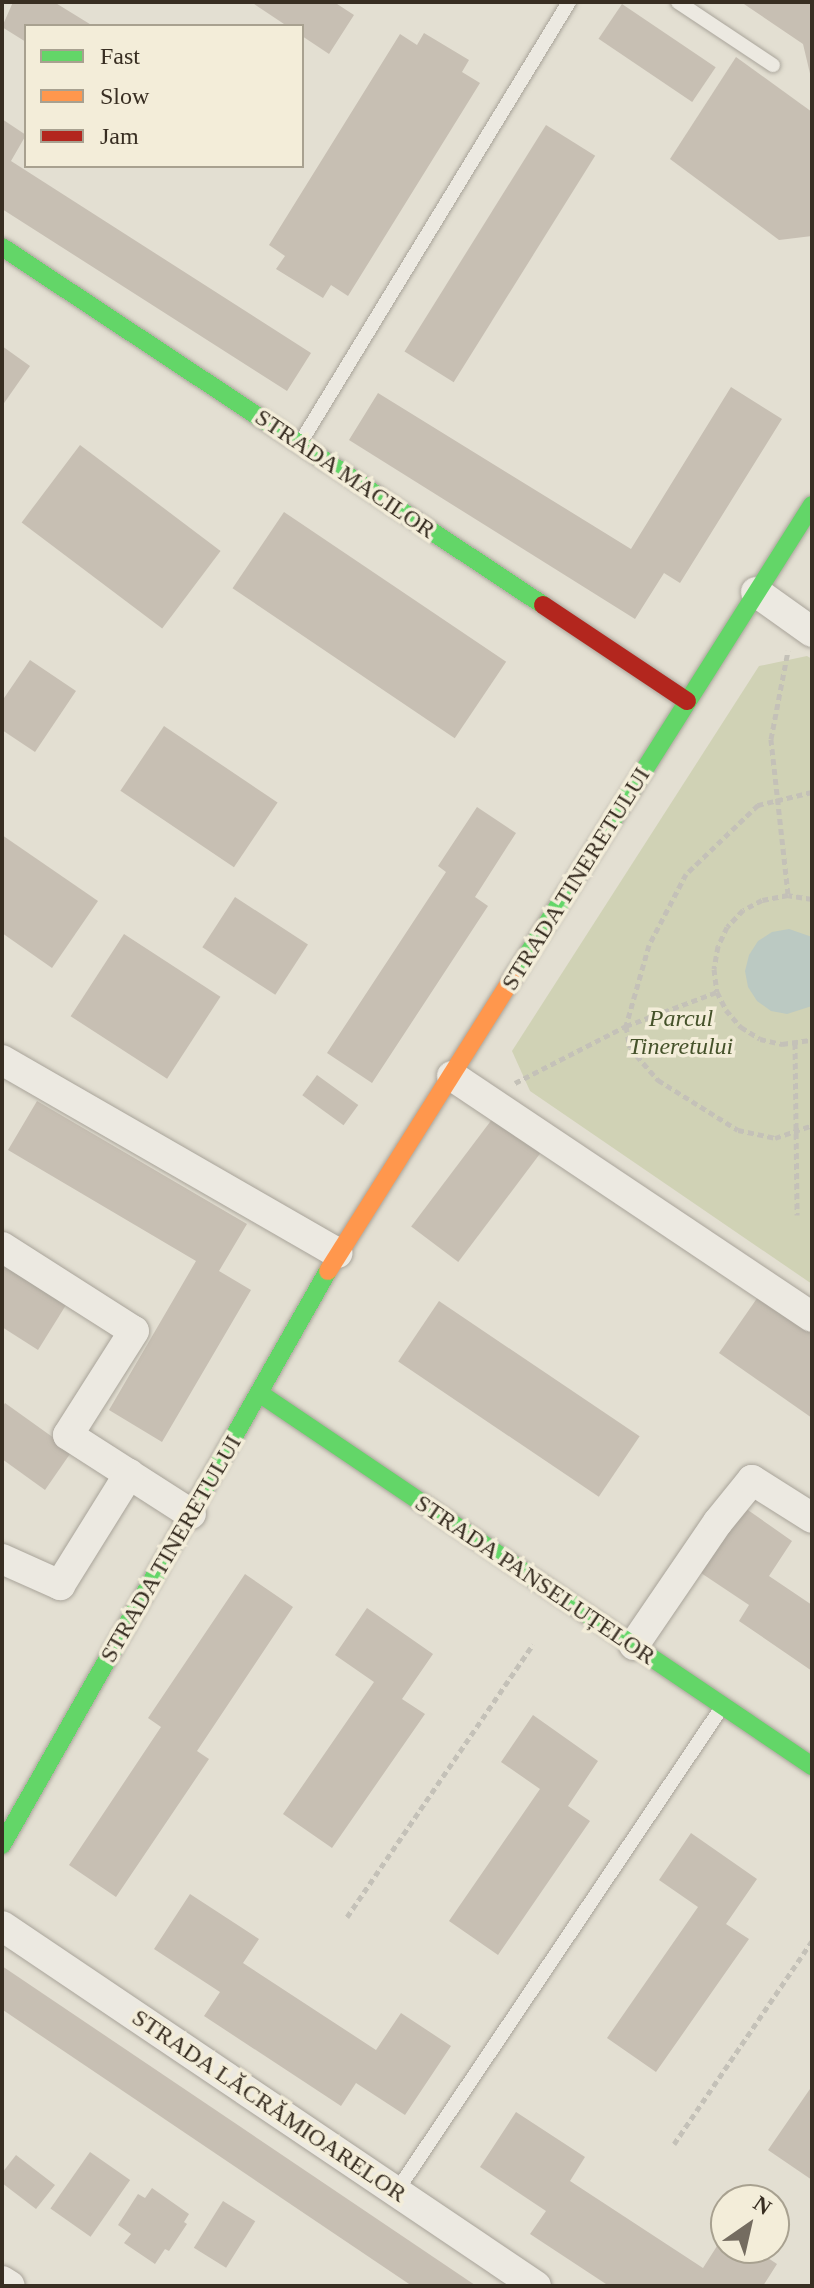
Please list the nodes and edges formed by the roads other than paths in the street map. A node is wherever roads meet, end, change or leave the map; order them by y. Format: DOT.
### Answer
graph roads {
  1 [pos="678,2"];
  2 [pos="567,3"];
  3 [pos="773,65"];
  4 [pos="2,247"];
  5 [pos="299,444"];
  6 [pos="812,505"];
  7 [pos="756,592"];
  8 [pos="808,629"];
  9 [pos="687,701"];
  10 [pos="6,1073"];
  11 [pos="452,1076"];
  12 [pos="2,1247"];
  13 [pos="338,1253"];
  14 [pos="812,1317"];
  15 [pos="259,1393"];
  16 [pos="129,1474"];
  17 [pos="191,1514"];
  18 [pos="812,1518"];
  19 [pos="2,1559"];
  20 [pos="634,1645"];
  21 [pos="723,1706"];
  22 [pos="812,1766"];
  23 [pos="2,1845"];
  24 [pos="2,1926"];
  25 [pos="396,2192"];
  26 [pos="2,2281"];
  27 [pos="10,2286"];
  28 [pos="536,2286"];
  1 -- 3 [label="lane"];
  2 -- 5 [label="lane"];
  4 -- 5 [label="street, STRADA MACILOR"];
  5 -- 9 [label="street, STRADA MACILOR"];
  6 -- 7 [label="street, STRADA TINERETULUI"];
  7 -- 8 [label="street"];
  7 -- 9 [label="street, STRADA TINERETULUI"];
  9 -- 11 [label="street, STRADA TINERETULUI"];
  10 -- 13 [label="street"];
  11 -- 13 [label="street, STRADA TINERETULUI"];
  11 -- 14 [label="street"];
  12 -- 16 [label="street"];
  13 -- 15 [label="street, STRADA TINERETULUI"];
  15 -- 17 [label="street, STRADA TINERETULUI"];
  15 -- 20 [label="street, STRADA PANSELUȚELOR"];
  16 -- 17 [label="street"];
  16 -- 19 [label="street"];
  17 -- 23 [label="street, STRADA TINERETULUI"];
  18 -- 20 [label="street"];
  20 -- 21 [label="street, STRADA PANSELUȚELOR"];
  21 -- 22 [label="street, STRADA PANSELUȚELOR"];
  21 -- 25 [label="lane"];
  24 -- 25 [label="street, STRADA LĂCRĂMIOARELOR"];
  25 -- 28 [label="street, STRADA LĂCRĂMIOARELOR"];
  26 -- 27 [label="street"];
}
